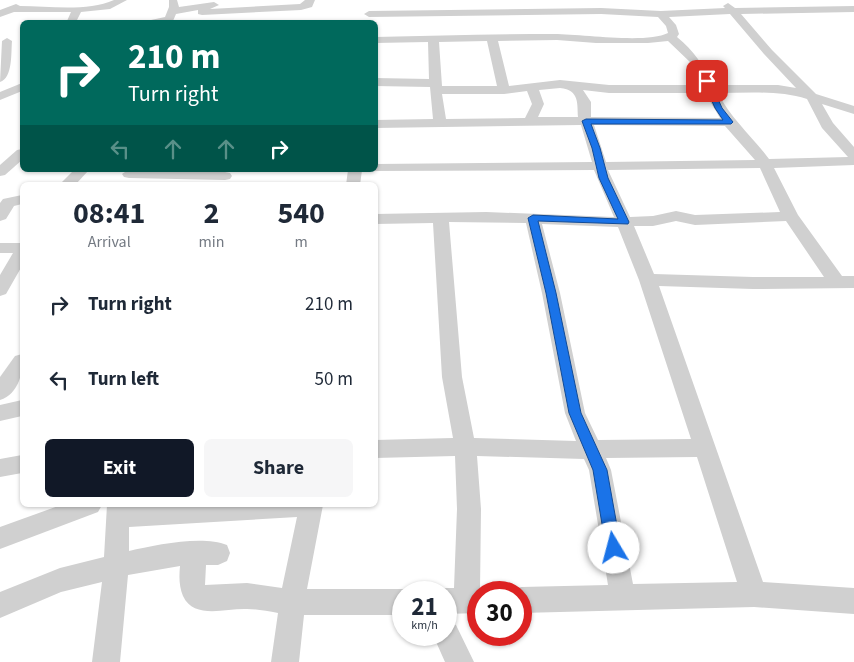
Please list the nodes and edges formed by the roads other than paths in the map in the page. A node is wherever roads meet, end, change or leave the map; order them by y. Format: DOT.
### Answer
graph roads {
  1 [pos="122,0"];
  2 [pos="229,0"];
  3 [pos="310,0"];
  4 [pos="371,0"];
  5 [pos="479,0"];
  6 [pos="538,0"];
  7 [pos="722,0"];
  8 [pos="0,5"];
  9 [pos="20,5"];
  10 [pos="173,5"];
  11 [pos="42,9"];
  12 [pos="77,9"];
  13 [pos="854,9"];
  14 [pos="733,11"];
  15 [pos="544,12"];
  16 [pos="487,13"];
  17 [pos="0,14"];
  18 [pos="201,14"];
  19 [pos="661,14"];
  20 [pos="369,18"];
  21 [pos="34,20"];
  22 [pos="73,20"];
  23 [pos="162,20"];
  24 [pos="0,26"];
  25 [pos="554,28"];
  26 [pos="670,37"];
  27 [pos="492,38"];
  28 [pos="433,39"];
  29 [pos="20,40"];
  30 [pos="378,40"];
  31 [pos="4,42"];
  32 [pos="0,78"];
  33 [pos="378,82"];
  34 [pos="568,85"];
  35 [pos="435,86"];
  36 [pos="20,88"];
  37 [pos="532,88"];
  38 [pos="710,88"];
  39 [pos="504,90"];
  40 [pos="0,96"];
  41 [pos="812,97"];
  42 [pos="854,110"];
  43 [pos="586,121"];
  44 [pos="529,122"];
  45 [pos="729,122"];
  46 [pos="440,123"];
  47 [pos="378,124"];
  48 [pos="854,155"];
  49 [pos="20,156"];
  50 [pos="854,161"];
  51 [pos="765,164"];
  52 [pos="11,166"];
  53 [pos="600,166"];
  54 [pos="378,168"];
  55 [pos="80,172"];
  56 [pos="128,176"];
  57 [pos="225,176"];
  58 [pos="158,180"];
  59 [pos="69,182"];
  60 [pos="20,200"];
  61 [pos="0,216"];
  62 [pos="790,216"];
  63 [pos="441,218"];
  64 [pos="533,218"];
  65 [pos="378,219"];
  66 [pos="624,222"];
  67 [pos="0,248"];
  68 [pos="20,248"];
  69 [pos="20,255"];
  70 [pos="648,280"];
  71 [pos="845,282"];
  72 [pos="0,290"];
  73 [pos="20,364"];
  74 [pos="0,392"];
  75 [pos="20,408"];
  76 [pos="0,413"];
  77 [pos="465,447"];
  78 [pos="704,448"];
  79 [pos="378,449"];
  80 [pos="590,449"];
  81 [pos="20,464"];
  82 [pos="0,468"];
  83 [pos="85,507"];
  84 [pos="247,507"];
  85 [pos="311,507"];
  86 [pos="118,511"];
  87 [pos="0,538"];
  88 [pos="116,566"];
  89 [pos="754,594"];
  90 [pos="624,598"];
  91 [pos="532,600"];
  92 [pos="464,601"];
  93 [pos="854,601"];
  94 [pos="292,602"];
  95 [pos="392,602"];
  96 [pos="0,605"];
  97 [pos="452,646"];
  98 [pos="106,662"];
  99 [pos="285,662"];
  100 [pos="460,662"];
  1 -- 12 [label="street"];
  2 -- 18 [label="street"];
  3 -- 18 [label="street"];
  4 -- 20 [label="street"];
  5 -- 16 [label="street"];
  6 -- 15 [label="street"];
  7 -- 14 [label="street"];
  8 -- 9 [label="street"];
  9 -- 11 [label="street"];
  9 -- 17 [label="street"];
  9 -- 24 [label="street"];
  10 -- 18 [label="street"];
  10 -- 23 [label="street"];
  11 -- 12 [label="street"];
  11 -- 21 [label="street"];
  12 -- 22 [label="street"];
  13 -- 14 [label="street"];
  14 -- 19 [label="street"];
  14 -- 41 [label="street"];
  15 -- 16 [label="street"];
  15 -- 19 [label="street"];
  15 -- 25 [label="street"];
  16 -- 20 [label="street"];
  19 -- 26 [label="street"];
  25 -- 26 [label="street"];
  25 -- 27 [label="street"];
  26 -- 38 [label="street"];
  27 -- 28 [label="street"];
  27 -- 39 [label="street"];
  28 -- 30 [label="street"];
  28 -- 35 [label="street"];
  29 -- 31 [label="street"];
  31 -- 32 [label="street"];
  33 -- 35 [label="street"];
  34 -- 37 [label="street"];
  34 -- 38 [label="street"];
  34 -- 43 [label="street"];
  35 -- 39 [label="street"];
  35 -- 46 [label="street"];
  36 -- 40 [label="street"];
  37 -- 39 [label="street"];
  37 -- 44 [label="street"];
  38 -- 41 [label="street"];
  38 -- 45 [label="street"];
  41 -- 42 [label="street"];
  41 -- 48 [label="street"];
  43 -- 44 [label="street"];
  43 -- 45 [label="street"];
  43 -- 53 [label="street"];
  44 -- 46 [label="street"];
  45 -- 51 [label="street"];
  46 -- 47 [label="street"];
  49 -- 52 [label="street"];
  50 -- 51 [label="street"];
  51 -- 53 [label="street"];
  51 -- 62 [label="street"];
  53 -- 54 [label="street"];
  53 -- 66 [label="street"];
  55 -- 59 [label="street"];
  56 -- 58 [label="street"];
  57 -- 58 [label="street"];
  60 -- 61 [label="street"];
  62 -- 66 [label="street"];
  62 -- 71 [label="street"];
  63 -- 64 [label="street"];
  63 -- 65 [label="street"];
  63 -- 77 [label="street"];
  64 -- 66 [label="street"];
  64 -- 80 [label="street"];
  66 -- 70 [label="street"];
  67 -- 68 [label="street"];
  69 -- 72 [label="street"];
  70 -- 71 [label="street"];
  70 -- 78 [label="street"];
  73 -- 74 [label="street"];
  75 -- 76 [label="street"];
  77 -- 79 [label="street"];
  77 -- 80 [label="street"];
  77 -- 92 [label="street"];
  78 -- 80 [label="street"];
  78 -- 89 [label="street"];
  80 -- 90 [label="street"];
  81 -- 82 [label="street"];
  83 -- 87 [label="street"];
  84 -- 86 [label="street"];
  85 -- 94 [label="street"];
  86 -- 88 [label="street"];
  88 -- 94 [label="street"];
  88 -- 96 [label="street"];
  88 -- 98 [label="street"];
  89 -- 90 [label="street"];
  89 -- 93 [label="street"];
  90 -- 91 [label="street"];
  94 -- 95 [label="street"];
  94 -- 99 [label="street"];
  97 -- 100 [label="street"];
}
